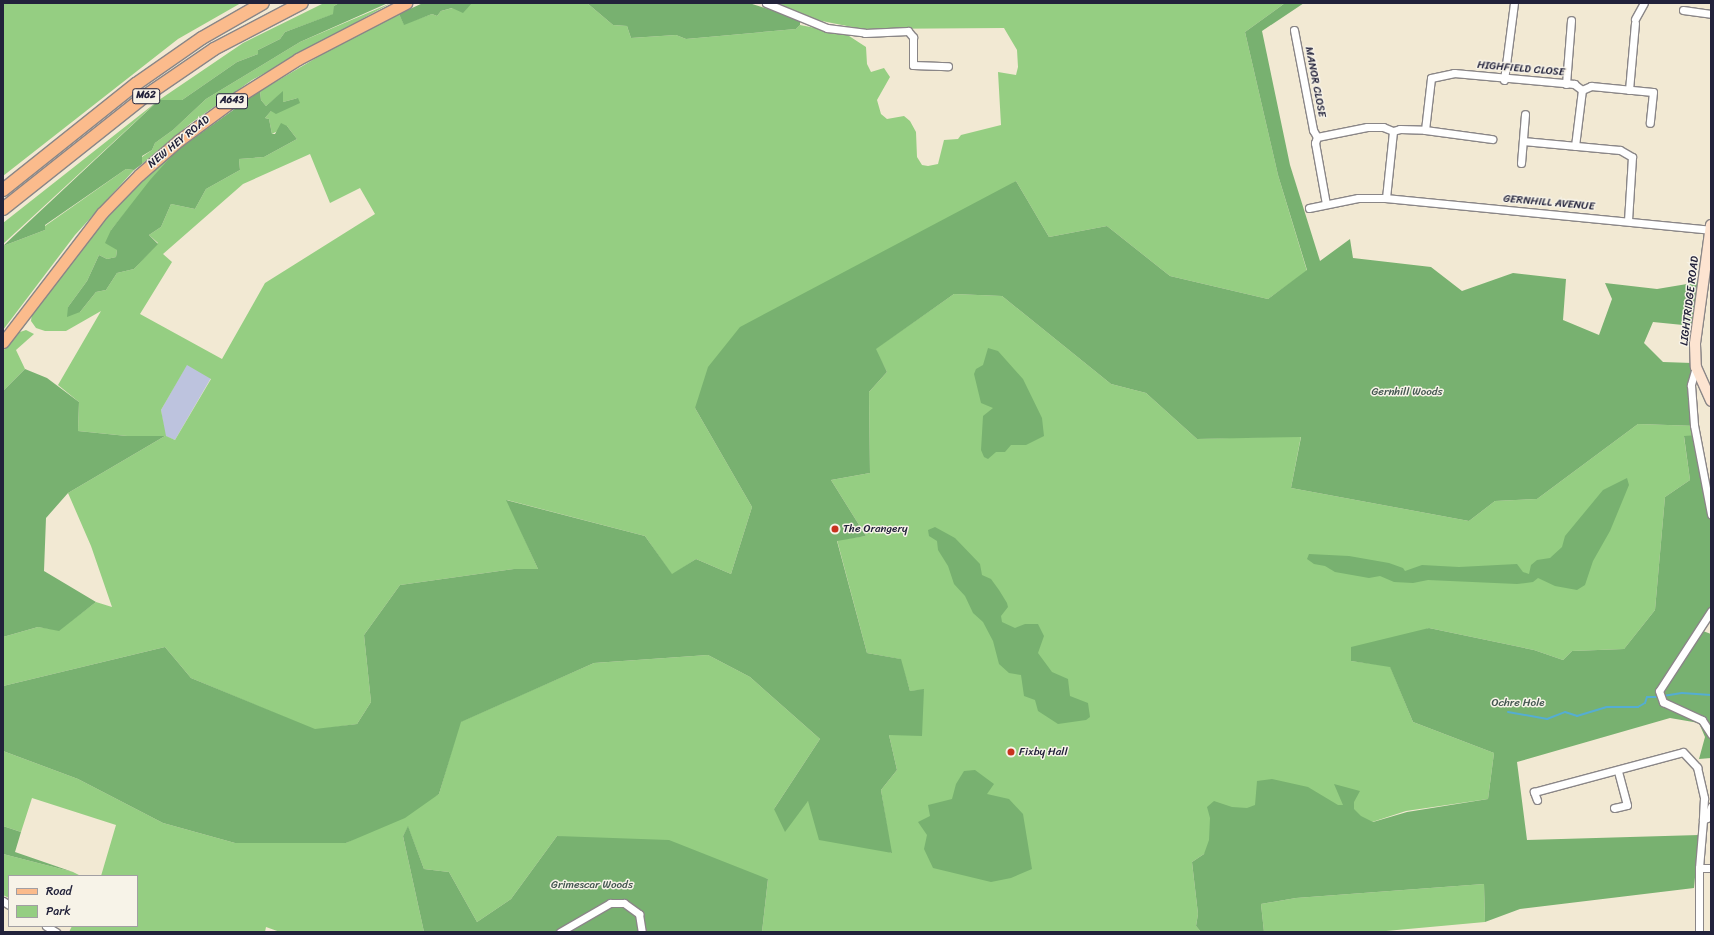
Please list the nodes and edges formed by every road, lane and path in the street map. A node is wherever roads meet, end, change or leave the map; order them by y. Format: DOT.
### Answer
graph roads {
  1 [pos="263,3"];
  2 [pos="302,3"];
  3 [pos="406,3"];
  4 [pos="766,3"];
  5 [pos="1514,3"];
  6 [pos="1644,3"];
  7 [pos="1683,10"];
  8 [pos="1711,14"];
  9 [pos="1571,20"];
  10 [pos="1294,30"];
  11 [pos="948,66"];
  12 [pos="1504,80"];
  13 [pos="1566,84"];
  14 [pos="1582,90"];
  15 [pos="1629,90"];
  16 [pos="1525,114"];
  17 [pos="1650,123"];
  18 [pos="1425,130"];
  19 [pos="1393,131"];
  20 [pos="1317,137"];
  21 [pos="1492,139"];
  22 [pos="1523,141"];
  23 [pos="1575,146"];
  24 [pos="1520,163"];
  25 [pos="3,190"];
  26 [pos="1386,198"];
  27 [pos="1326,204"];
  28 [pos="1309,208"];
  29 [pos="3,209"];
  30 [pos="1628,221"];
  31 [pos="1711,225"];
  32 [pos="1711,230"];
  33 [pos="3,342"];
  34 [pos="1696,367"];
  35 [pos="1711,401"];
  36 [pos="1711,514"];
  37 [pos="1711,610"];
  38 [pos="1711,734"];
  39 [pos="1618,771"];
  40 [pos="1537,800"];
  41 [pos="1711,807"];
  42 [pos="1614,808"];
  43 [pos="1703,820"];
  44 [pos="1699,868"];
  45 [pos="1711,868"];
  46 [pos="560,932"];
  47 [pos="642,932"];
  48 [pos="1699,932"];
  1 -- 25 [label="highway, M62"];
  2 -- 29 [label="highway, M62"];
  3 -- 33 [label="main road, NEW HEY ROAD / A643"];
  4 -- 11 [label="street"];
  5 -- 12 [label="street"];
  6 -- 15 [label="street"];
  7 -- 8 [label="street"];
  9 -- 13 [label="street"];
  10 -- 20 [label="street, MANOR CLOSE"];
  12 -- 13 [label="street, HIGHFIELD CLOSE"];
  12 -- 18 [label="street, HIGHFIELD CLOSE"];
  13 -- 14 [label="street, HIGHFIELD CLOSE"];
  14 -- 15 [label="street, HIGHFIELD CLOSE"];
  14 -- 23 [label="street"];
  15 -- 17 [label="street, HIGHFIELD CLOSE"];
  16 -- 22 [label="street"];
  18 -- 19 [label="street"];
  18 -- 21 [label="street"];
  19 -- 20 [label="street"];
  19 -- 26 [label="street"];
  20 -- 27 [label="street, MANOR CLOSE"];
  22 -- 23 [label="street"];
  22 -- 24 [label="street"];
  23 -- 30 [label="street"];
  26 -- 27 [label="street, GERNHILL AVENUE"];
  26 -- 30 [label="street, GERNHILL AVENUE"];
  27 -- 28 [label="street, GERNHILL AVENUE"];
  30 -- 32 [label="street, GERNHILL AVENUE"];
  31 -- 32 [label="street, LIGHTRIDGE ROAD"];
  32 -- 34 [label="street, LIGHTRIDGE ROAD"];
  34 -- 35 [label="street, LIGHTRIDGE ROAD"];
  34 -- 36 [label="street"];
  37 -- 38 [label="street"];
  39 -- 40 [label="street"];
  39 -- 42 [label="street"];
  39 -- 43 [label="street"];
  41 -- 43 [label="street"];
  43 -- 44 [label="street"];
  44 -- 45 [label="street"];
  44 -- 48 [label="street"];
  46 -- 47 [label="street"];
}
